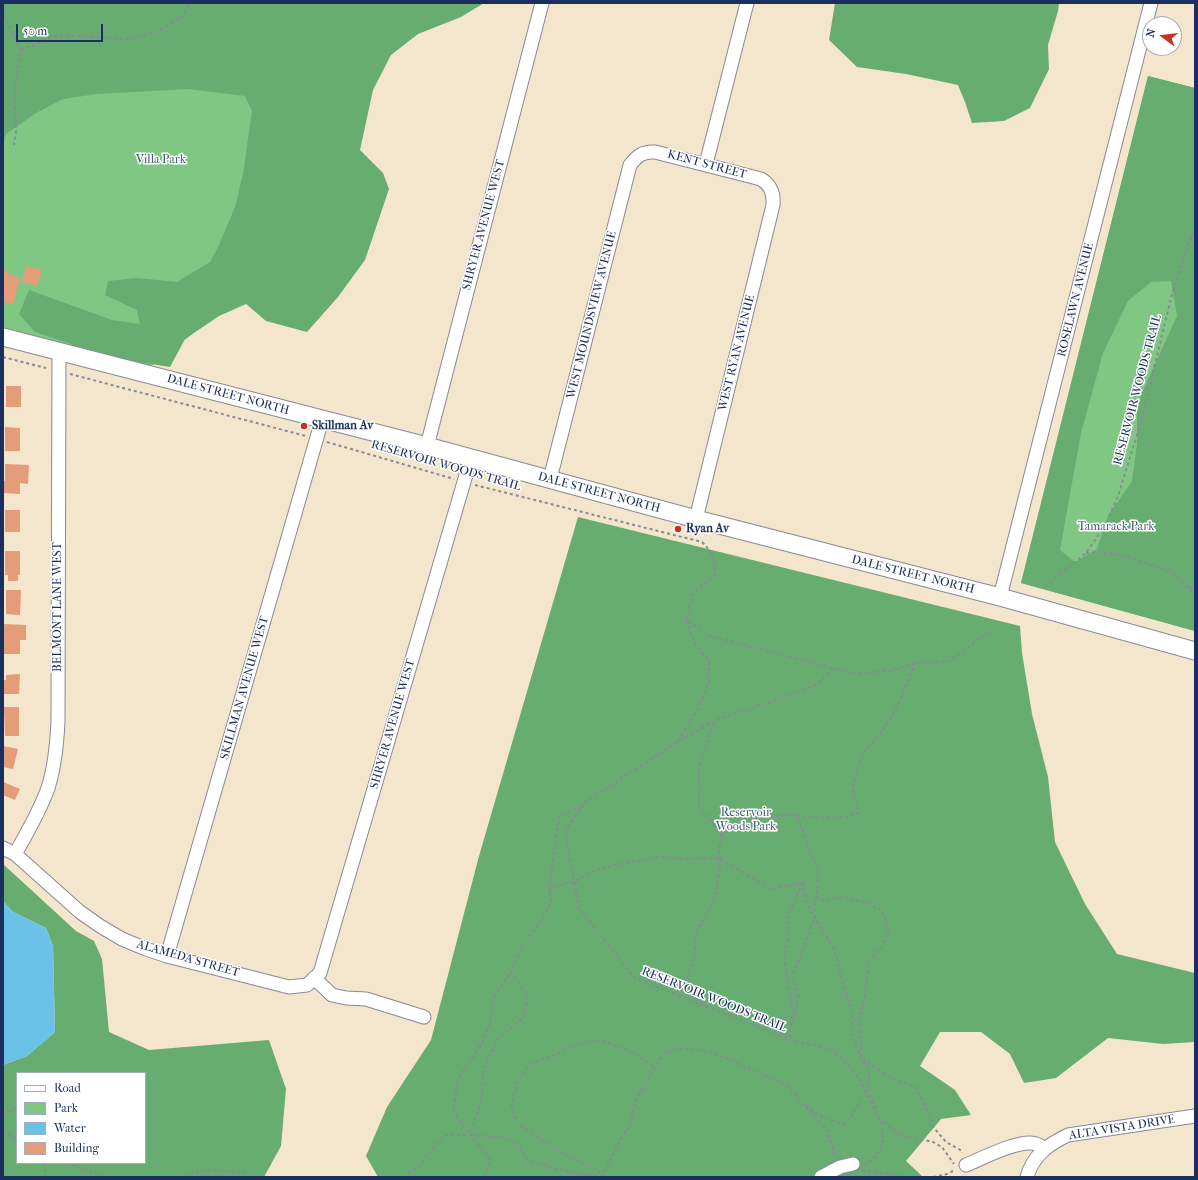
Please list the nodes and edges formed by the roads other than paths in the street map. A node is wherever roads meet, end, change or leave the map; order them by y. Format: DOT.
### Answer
graph roads {
  1 [pos="542,3"];
  2 [pos="747,3"];
  3 [pos="1151,3"];
  4 [pos="640,154"];
  5 [pos="706,164"];
  6 [pos="771,188"];
  7 [pos="3,337"];
  8 [pos="59,352"];
  9 [pos="322,420"];
  10 [pos="427,446"];
  11 [pos="471,458"];
  12 [pos="550,479"];
  13 [pos="696,519"];
  14 [pos="1000,597"];
  15 [pos="1195,651"];
  16 [pos="3,848"];
  17 [pos="15,854"];
  18 [pos="167,956"];
  19 [pos="311,981"];
  20 [pos="424,1017"];
  21 [pos="1195,1116"];
  22 [pos="1048,1147"];
  23 [pos="853,1164"];
  24 [pos="962,1167"];
  25 [pos="821,1177"];
  26 [pos="1027,1177"];
  1 -- 10 [label="street, SHRYER AVENUE WEST"];
  2 -- 5 [label="street"];
  3 -- 14 [label="street, ROSELAWN AVENUE"];
  4 -- 5 [label="street, KENT STREET"];
  4 -- 12 [label="street, WEST MOUNDSVIEW AVENUE"];
  5 -- 6 [label="street, KENT STREET"];
  6 -- 13 [label="street, WEST RYAN AVENUE"];
  7 -- 8 [label="main road, DALE STREET NORTH"];
  8 -- 9 [label="main road, DALE STREET NORTH"];
  8 -- 17 [label="street, BELMONT LANE WEST"];
  9 -- 10 [label="main road, DALE STREET NORTH"];
  9 -- 18 [label="street, SKILLMAN AVENUE WEST"];
  10 -- 11 [label="main road, DALE STREET NORTH"];
  11 -- 12 [label="main road, DALE STREET NORTH"];
  11 -- 19 [label="street, SHRYER AVENUE WEST"];
  12 -- 13 [label="main road, DALE STREET NORTH"];
  13 -- 14 [label="main road, DALE STREET NORTH"];
  14 -- 15 [label="main road, DALE STREET NORTH"];
  16 -- 17 [label="street, ALAMEDA STREET"];
  17 -- 18 [label="street, ALAMEDA STREET"];
  18 -- 19 [label="street, ALAMEDA STREET"];
  19 -- 20 [label="street"];
  21 -- 22 [label="street, ALTA VISTA DRIVE"];
  22 -- 24 [label="street"];
  22 -- 26 [label="street"];
  23 -- 25 [label="street"];
}
